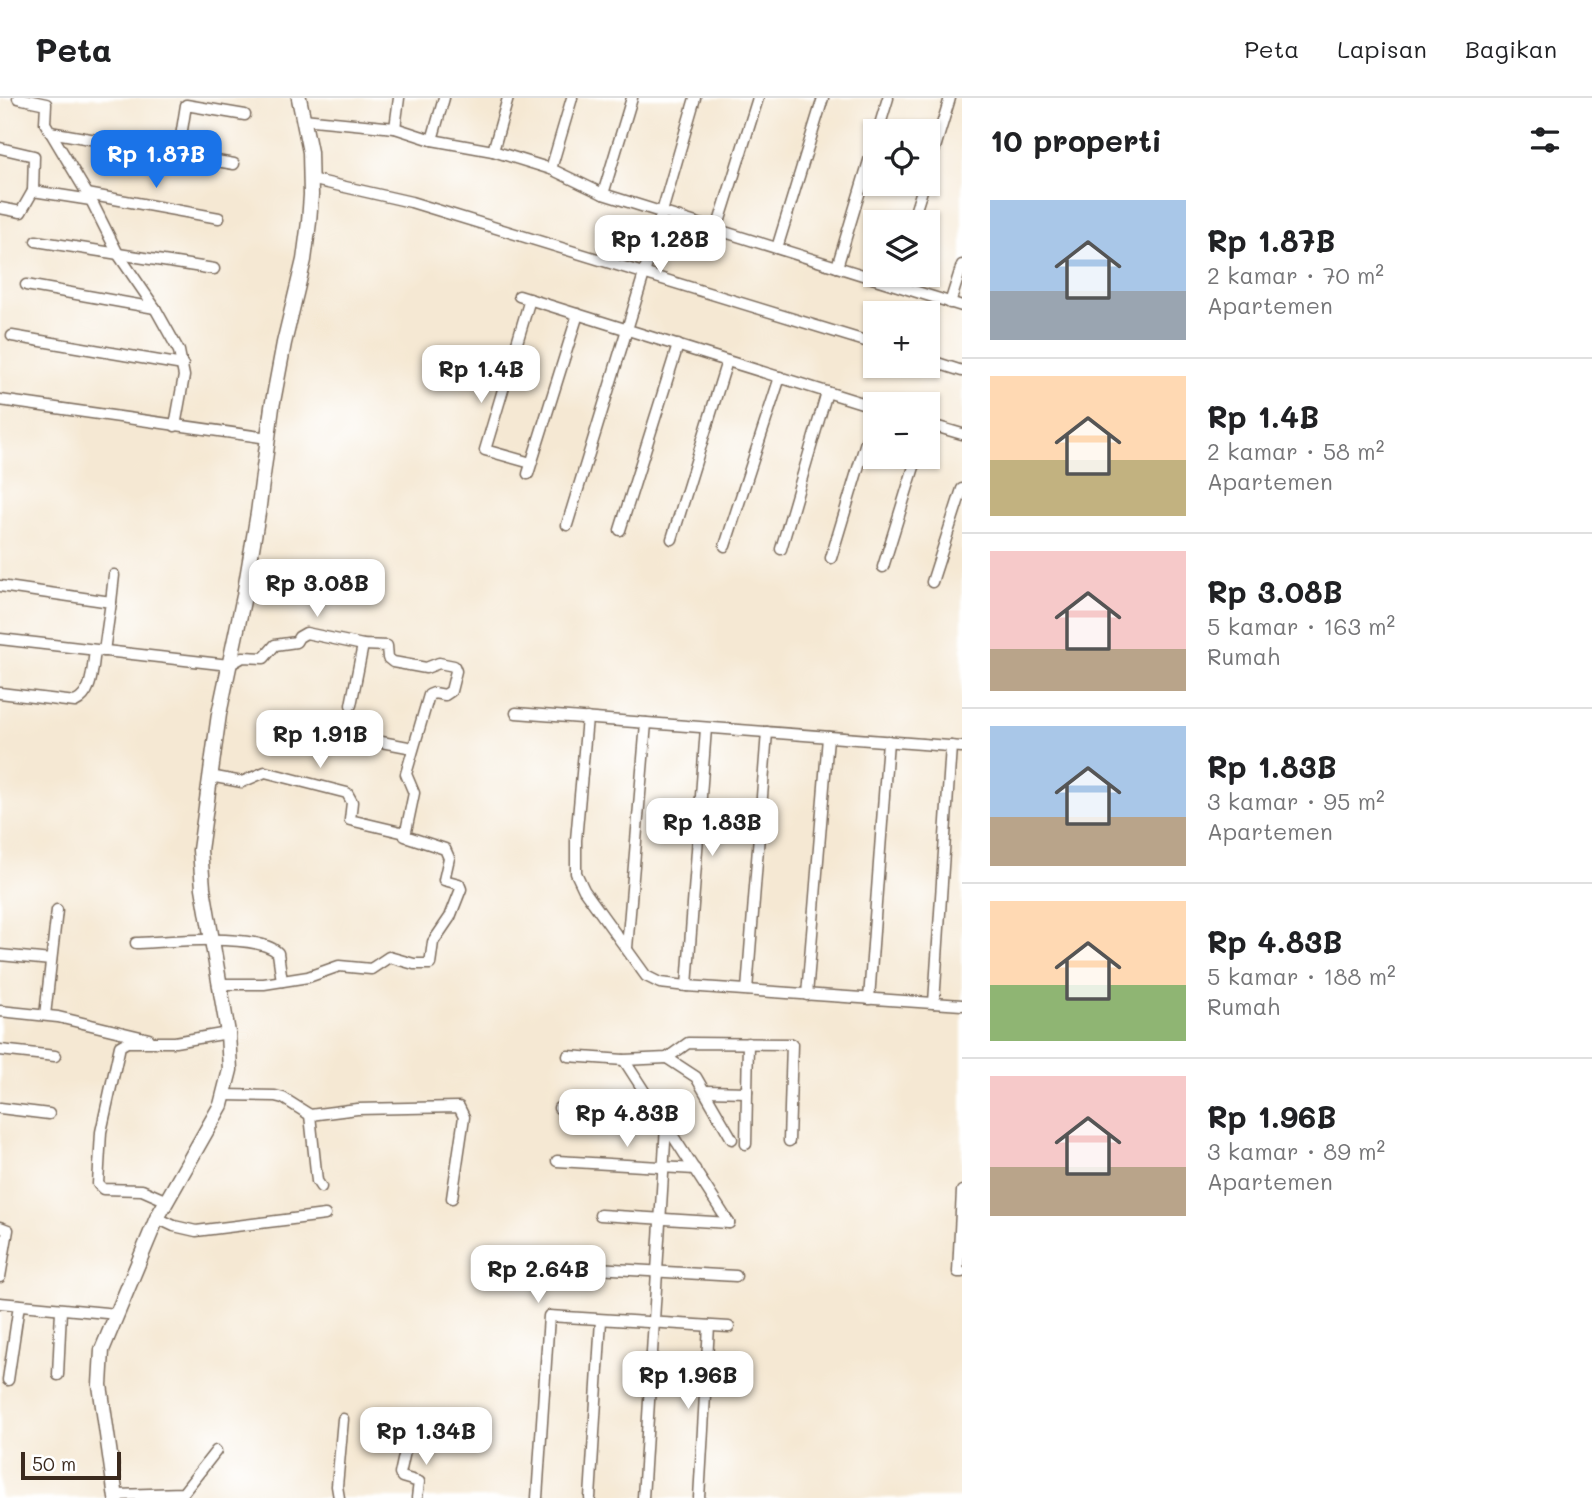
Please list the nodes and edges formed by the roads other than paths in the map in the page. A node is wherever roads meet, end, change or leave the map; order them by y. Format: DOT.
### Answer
graph roads {
  1 [pos="18,98"];
  2 [pos="299,98"];
  3 [pos="399,98"];
  4 [pos="444,98"];
  5 [pos="508,98"];
  6 [pos="572,98"];
  7 [pos="632,98"];
  8 [pos="695,98"];
  9 [pos="758,98"];
  10 [pos="823,98"];
  11 [pos="888,98"];
  12 [pos="950,98"];
  13 [pos="245,115"];
  14 [pos="303,119"];
  15 [pos="882,119"];
  16 [pos="395,128"];
  17 [pos="50,132"];
  18 [pos="940,132"];
  19 [pos="432,140"];
  20 [pos="0,148"];
  21 [pos="493,151"];
  22 [pos="178,155"];
  23 [pos="234,164"];
  24 [pos="551,169"];
  25 [pos="310,179"];
  26 [pos="863,180"];
  27 [pos="33,191"];
  28 [pos="603,194"];
  29 [pos="89,197"];
  30 [pos="0,208"];
  31 [pos="661,212"];
  32 [pos="219,218"];
  33 [pos="717,229"];
  34 [pos="36,241"];
  35 [pos="777,248"];
  36 [pos="118,254"];
  37 [pos="962,265"];
  38 [pos="836,267"];
  39 [pos="214,269"];
  40 [pos="863,273"];
  41 [pos="644,274"];
  42 [pos="26,285"];
  43 [pos="911,287"];
  44 [pos="950,303"];
  45 [pos="962,306"];
  46 [pos="155,308"];
  47 [pos="578,314"];
  48 [pos="627,330"];
  49 [pos="12,336"];
  50 [pos="863,340"];
  51 [pos="678,345"];
  52 [pos="727,361"];
  53 [pos="940,364"];
  54 [pos="183,365"];
  55 [pos="962,371"];
  56 [pos="780,377"];
  57 [pos="827,392"];
  58 [pos="0,400"];
  59 [pos="863,406"];
  60 [pos="174,426"];
  61 [pos="940,428"];
  62 [pos="962,434"];
  63 [pos="268,438"];
  64 [pos="863,450"];
  65 [pos="913,469"];
  66 [pos="962,489"];
  67 [pos="566,525"];
  68 [pos="620,530"];
  69 [pos="672,539"];
  70 [pos="725,546"];
  71 [pos="781,549"];
  72 [pos="831,558"];
  73 [pos="883,567"];
  74 [pos="114,575"];
  75 [pos="932,582"];
  76 [pos="0,586"];
  77 [pos="111,602"];
  78 [pos="0,639"];
  79 [pos="363,645"];
  80 [pos="100,651"];
  81 [pos="229,664"];
  82 [pos="0,693"];
  83 [pos="351,705"];
  84 [pos="516,713"];
  85 [pos="587,718"];
  86 [pos="646,723"];
  87 [pos="706,727"];
  88 [pos="767,732"];
  89 [pos="828,737"];
  90 [pos="325,739"];
  91 [pos="888,741"];
  92 [pos="957,747"];
  93 [pos="413,748"];
  94 [pos="210,776"];
  95 [pos="405,833"];
  96 [pos="57,909"];
  97 [pos="212,940"];
  98 [pos="136,943"];
  99 [pos="626,948"];
  100 [pos="0,956"];
  101 [pos="51,960"];
  102 [pos="282,981"];
  103 [pos="219,984"];
  104 [pos="687,986"];
  105 [pos="747,990"];
  106 [pos="807,995"];
  107 [pos="870,999"];
  108 [pos="934,1003"];
  109 [pos="962,1005"];
  110 [pos="0,1011"];
  111 [pos="45,1015"];
  112 [pos="228,1033"];
  113 [pos="165,1043"];
  114 [pos="748,1043"];
  115 [pos="0,1050"];
  116 [pos="55,1056"];
  117 [pos="568,1056"];
  118 [pos="667,1058"];
  119 [pos="624,1060"];
  120 [pos="706,1091"];
  121 [pos="747,1091"];
  122 [pos="224,1095"];
  123 [pos="0,1108"];
  124 [pos="559,1108"];
  125 [pos="49,1114"];
  126 [pos="310,1115"];
  127 [pos="660,1115"];
  128 [pos="666,1126"];
  129 [pos="732,1139"];
  130 [pos="789,1142"];
  131 [pos="746,1144"];
  132 [pos="557,1161"];
  133 [pos="663,1167"];
  134 [pos="695,1169"];
  135 [pos="321,1187"];
  136 [pos="962,1191"];
  137 [pos="452,1198"];
  138 [pos="167,1201"];
  139 [pos="326,1215"];
  140 [pos="600,1215"];
  141 [pos="157,1218"];
  142 [pos="660,1219"];
  143 [pos="0,1227"];
  144 [pos="596,1268"];
  145 [pos="657,1272"];
  146 [pos="962,1272"];
  147 [pos="736,1276"];
  148 [pos="1,1277"];
  149 [pos="0,1303"];
  150 [pos="19,1305"];
  151 [pos="61,1310"];
  152 [pos="117,1314"];
  153 [pos="601,1320"];
  154 [pos="654,1323"];
  155 [pos="709,1326"];
  156 [pos="729,1327"];
  157 [pos="58,1375"];
  158 [pos="8,1380"];
  159 [pos="343,1419"];
  160 [pos="409,1433"];
  161 [pos="216,1451"];
  162 [pos="117,1497"];
  163 [pos="339,1498"];
  164 [pos="417,1498"];
  165 [pos="537,1498"];
  166 [pos="590,1498"];
  167 [pos="643,1498"];
  168 [pos="699,1498"];
  1 -- 17 [label="street"];
  2 -- 14 [label="street"];
  3 -- 16 [label="street"];
  4 -- 19 [label="street"];
  5 -- 21 [label="street"];
  6 -- 24 [label="street"];
  7 -- 28 [label="street"];
  8 -- 31 [label="street"];
  9 -- 33 [label="street"];
  10 -- 35 [label="street"];
  11 -- 15 [label="street"];
  12 -- 18 [label="street"];
  13 -- 22 [label="street"];
  14 -- 16 [label="street"];
  14 -- 25 [label="street"];
  16 -- 19 [label="street"];
  17 -- 22 [label="street"];
  17 -- 29 [label="street"];
  19 -- 21 [label="street"];
  20 -- 27 [label="street"];
  21 -- 24 [label="street"];
  22 -- 23 [label="street"];
  24 -- 28 [label="street"];
  25 -- 41 [label="street"];
  25 -- 63 [label="street"];
  26 -- 38 [label="street"];
  27 -- 29 [label="street"];
  27 -- 30 [label="street"];
  28 -- 31 [label="street"];
  29 -- 32 [label="street"];
  29 -- 36 [label="street"];
  31 -- 33 [label="street"];
  31 -- 41 [label="street"];
  33 -- 35 [label="street"];
  34 -- 36 [label="street"];
  35 -- 38 [label="street"];
  36 -- 39 [label="street"];
  36 -- 46 [label="street"];
  37 -- 44 [label="street"];
  38 -- 40 [label="street"];
  41 -- 48 [label="street"];
  41 -- 50 [label="street"];
  42 -- 46 [label="street"];
  43 -- 44 [label="street"];
  44 -- 45 [label="street"];
  46 -- 54 [label="street"];
  47 -- 47 [label="street"];
  47 -- 48 [label="street"];
  48 -- 51 [label="street"];
  48 -- 67 [label="street"];
  49 -- 54 [label="street"];
  51 -- 52 [label="street"];
  51 -- 68 [label="street"];
  52 -- 56 [label="street"];
  52 -- 69 [label="street"];
  53 -- 55 [label="street"];
  54 -- 60 [label="street"];
  56 -- 57 [label="street"];
  56 -- 70 [label="street"];
  57 -- 59 [label="street"];
  57 -- 71 [label="street"];
  58 -- 60 [label="street"];
  60 -- 63 [label="street"];
  61 -- 62 [label="street"];
  63 -- 81 [label="street"];
  64 -- 72 [label="street"];
  65 -- 73 [label="street"];
  66 -- 75 [label="street"];
  74 -- 77 [label="street"];
  76 -- 77 [label="street"];
  77 -- 80 [label="street"];
  78 -- 80 [label="street"];
  79 -- 81 [label="street"];
  79 -- 83 [label="street"];
  79 -- 93 [label="street"];
  80 -- 81 [label="street"];
  80 -- 82 [label="street"];
  81 -- 94 [label="street"];
  84 -- 85 [label="street"];
  85 -- 86 [label="street"];
  85 -- 99 [label="street"];
  86 -- 87 [label="street"];
  86 -- 99 [label="street"];
  87 -- 88 [label="street"];
  87 -- 104 [label="street"];
  88 -- 89 [label="street"];
  88 -- 105 [label="street"];
  89 -- 91 [label="street"];
  89 -- 106 [label="street"];
  90 -- 93 [label="street"];
  91 -- 92 [label="street"];
  91 -- 107 [label="street"];
  92 -- 108 [label="street"];
  93 -- 95 [label="street"];
  94 -- 95 [label="street"];
  94 -- 97 [label="street"];
  95 -- 102 [label="street"];
  96 -- 101 [label="street"];
  97 -- 98 [label="street"];
  97 -- 102 [label="street"];
  97 -- 103 [label="street"];
  99 -- 104 [label="street"];
  100 -- 101 [label="street"];
  101 -- 111 [label="street"];
  102 -- 103 [label="street"];
  103 -- 112 [label="street"];
  104 -- 105 [label="street"];
  105 -- 106 [label="street"];
  106 -- 107 [label="street"];
  107 -- 108 [label="street"];
  108 -- 109 [label="street"];
  110 -- 111 [label="street"];
  111 -- 113 [label="street"];
  112 -- 113 [label="street"];
  112 -- 122 [label="street"];
  113 -- 138 [label="street"];
  114 -- 118 [label="street"];
  114 -- 121 [label="street"];
  114 -- 130 [label="street"];
  115 -- 116 [label="street"];
  117 -- 119 [label="street"];
  118 -- 119 [label="street"];
  118 -- 120 [label="street"];
  119 -- 127 [label="street"];
  120 -- 121 [label="street"];
  120 -- 129 [label="street"];
  121 -- 131 [label="street"];
  122 -- 126 [label="street"];
  122 -- 138 [label="street"];
  123 -- 125 [label="street"];
  124 -- 127 [label="street"];
  126 -- 135 [label="street"];
  126 -- 137 [label="street"];
  127 -- 128 [label="street"];
  128 -- 133 [label="street"];
  128 -- 134 [label="street"];
  132 -- 133 [label="street"];
  133 -- 134 [label="street"];
  133 -- 142 [label="street"];
  134 -- 142 [label="street"];
  136 -- 146 [label="street"];
  138 -- 141 [label="street"];
  139 -- 141 [label="street"];
  140 -- 142 [label="street"];
  141 -- 152 [label="street"];
  142 -- 145 [label="street"];
  143 -- 148 [label="street"];
  144 -- 145 [label="street"];
  145 -- 147 [label="street"];
  145 -- 154 [label="street"];
  149 -- 150 [label="street"];
  150 -- 151 [label="street"];
  150 -- 158 [label="street"];
  151 -- 152 [label="street"];
  151 -- 157 [label="street"];
  152 -- 162 [label="street"];
  153 -- 154 [label="street"];
  153 -- 165 [label="street"];
  153 -- 166 [label="street"];
  154 -- 155 [label="street"];
  154 -- 167 [label="street"];
  155 -- 156 [label="street"];
  155 -- 168 [label="street"];
  159 -- 163 [label="street"];
  160 -- 164 [label="street"];
  161 -- 162 [label="street"];
}
